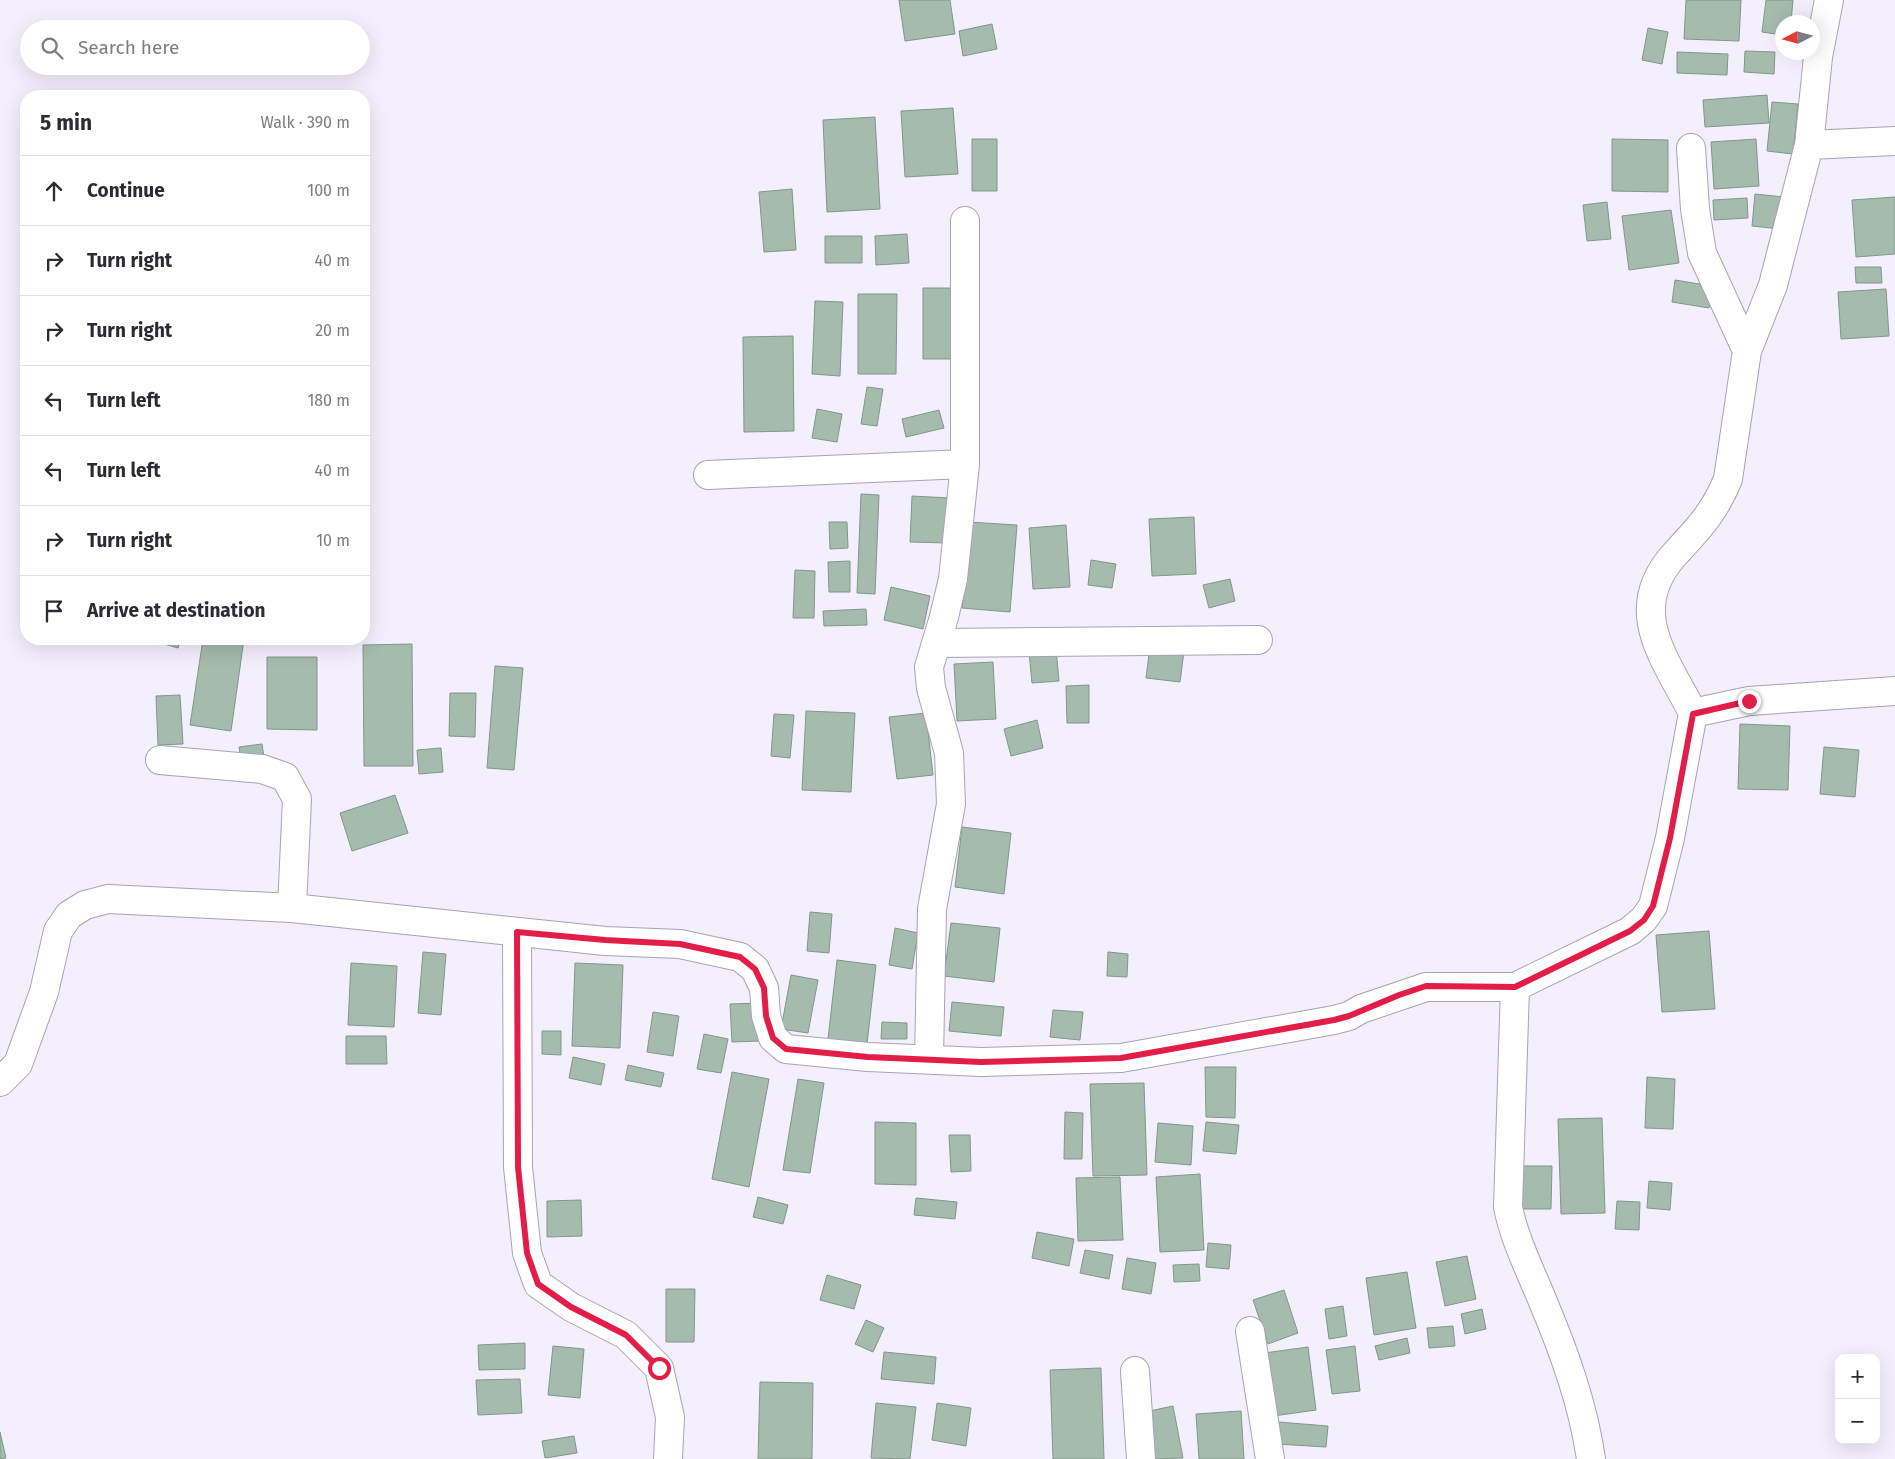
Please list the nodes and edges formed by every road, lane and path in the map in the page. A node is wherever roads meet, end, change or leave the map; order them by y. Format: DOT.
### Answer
graph roads {
  1 [pos="1829,0"];
  2 [pos="1895,141"];
  3 [pos="1809,146"];
  4 [pos="1690,148"];
  5 [pos="965,221"];
  6 [pos="1747,351"];
  7 [pos="965,464"];
  8 [pos="708,476"];
  9 [pos="1258,640"];
  10 [pos="936,643"];
  11 [pos="1895,692"];
  12 [pos="1693,714"];
  13 [pos="160,760"];
  14 [pos="292,908"];
  15 [pos="517,932"];
  16 [pos="1515,987"];
  17 [pos="929,1059"];
  18 [pos="0,1082"];
  19 [pos="1250,1331"];
  20 [pos="1135,1372"];
  21 [pos="668,1459"];
  22 [pos="1142,1459"];
  23 [pos="1270,1459"];
  24 [pos="1591,1459"];
  1 -- 3 [label="street"];
  2 -- 3 [label="street"];
  3 -- 6 [label="street"];
  4 -- 6 [label="street"];
  5 -- 7 [label="street"];
  6 -- 12 [label="street"];
  7 -- 8 [label="street"];
  7 -- 10 [label="street"];
  9 -- 10 [label="street"];
  10 -- 17 [label="street"];
  11 -- 12 [label="street"];
  12 -- 16 [label="street"];
  13 -- 14 [label="street"];
  14 -- 15 [label="street"];
  14 -- 18 [label="street"];
  15 -- 17 [label="street"];
  15 -- 21 [label="street"];
  16 -- 17 [label="street"];
  16 -- 24 [label="street"];
  19 -- 23 [label="street"];
  20 -- 22 [label="street"];
}
